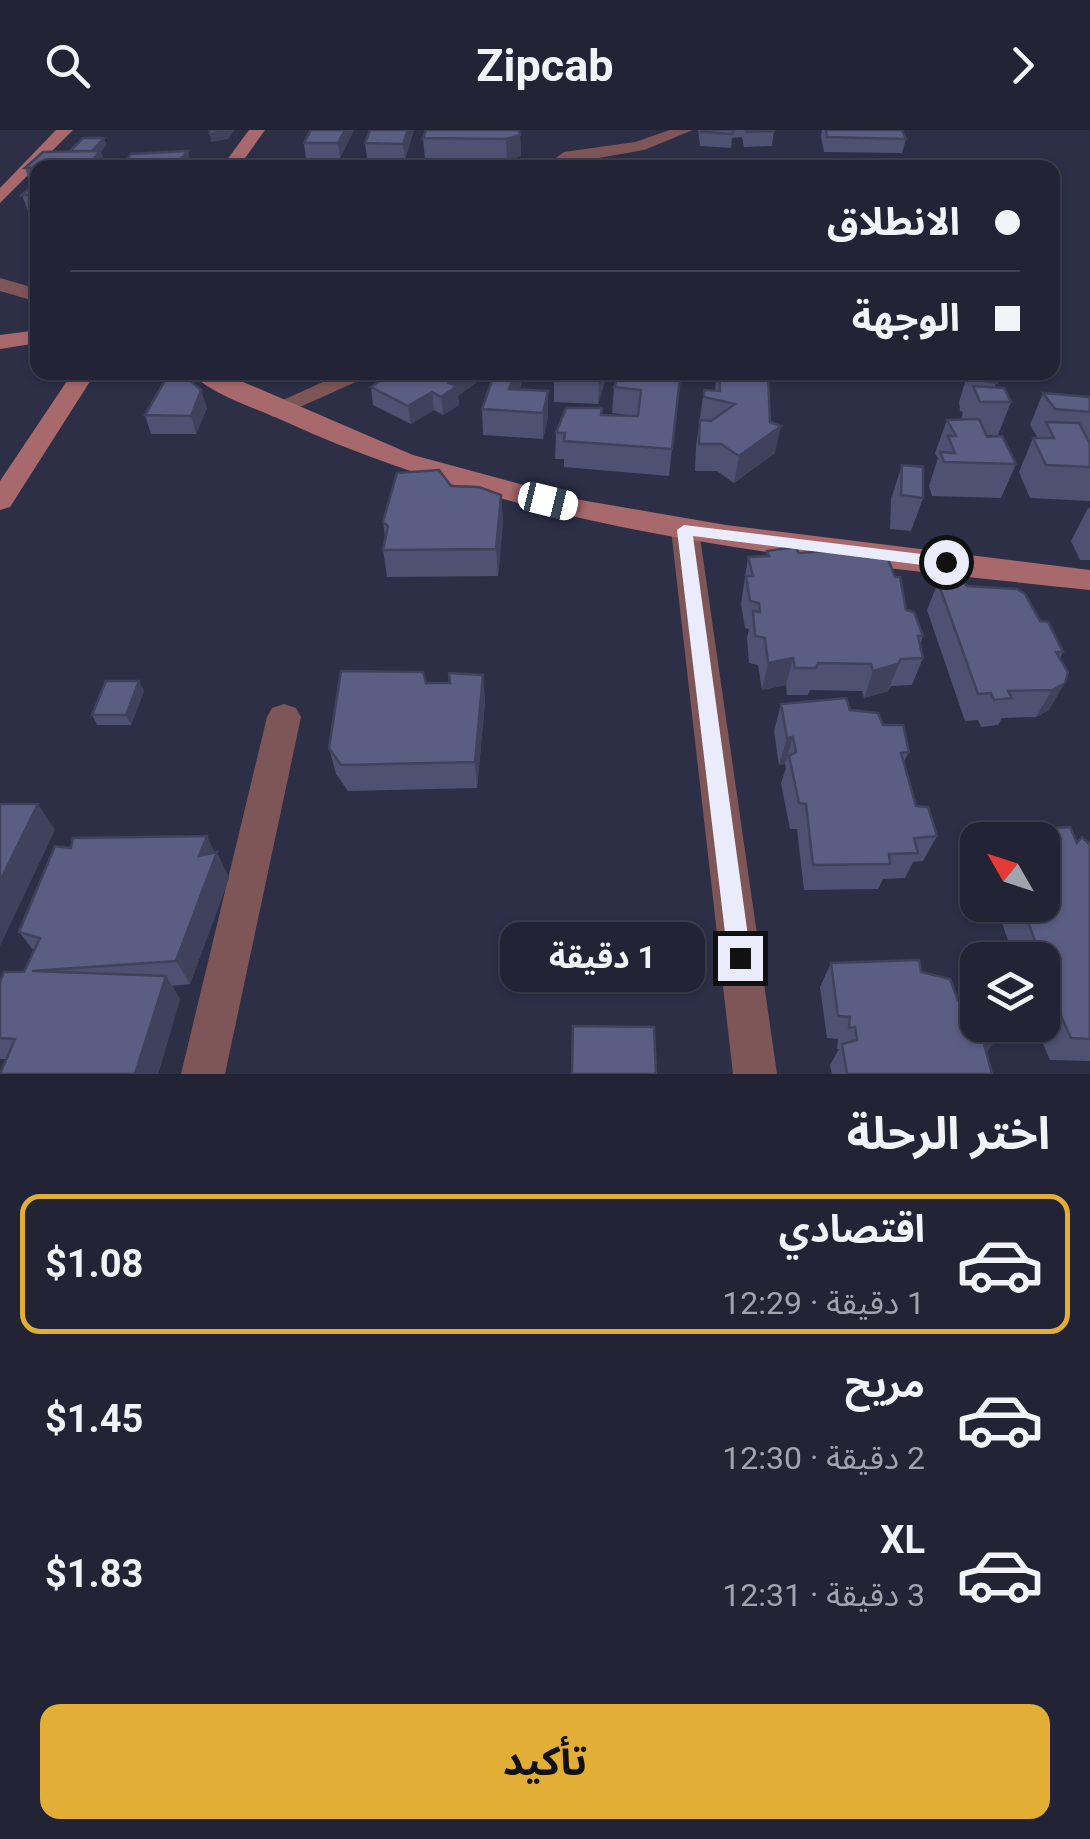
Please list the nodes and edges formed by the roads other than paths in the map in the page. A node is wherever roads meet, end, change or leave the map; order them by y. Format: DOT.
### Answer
graph roads {
  1 [pos="65,130"];
  2 [pos="257,130"];
  3 [pos="685,130"];
  4 [pos="36,160"];
  5 [pos="235,160"];
  6 [pos="562,160"];
  7 [pos="30,167"];
  8 [pos="0,198"];
  9 [pos="0,284"];
  10 [pos="30,293"];
  11 [pos="30,337"];
  12 [pos="0,342"];
  13 [pos="80,380"];
  14 [pos="216,380"];
  15 [pos="347,380"];
  16 [pos="272,410"];
  17 [pos="0,501"];
  18 [pos="684,530"];
  19 [pos="1090,580"];
  20 [pos="284,717"];
  21 [pos="203,1074"];
  22 [pos="754,1074"];
  1 -- 4 [label="street"];
  2 -- 5 [label="street"];
  3 -- 6 [label="street"];
  7 -- 8 [label="street"];
  9 -- 10 [label="street"];
  11 -- 12 [label="street"];
  13 -- 17 [label="street"];
  14 -- 16 [label="street"];
  15 -- 16 [label="street"];
  16 -- 18 [label="street"];
  18 -- 19 [label="street"];
  18 -- 22 [label="street"];
  20 -- 21 [label="street"];
}
